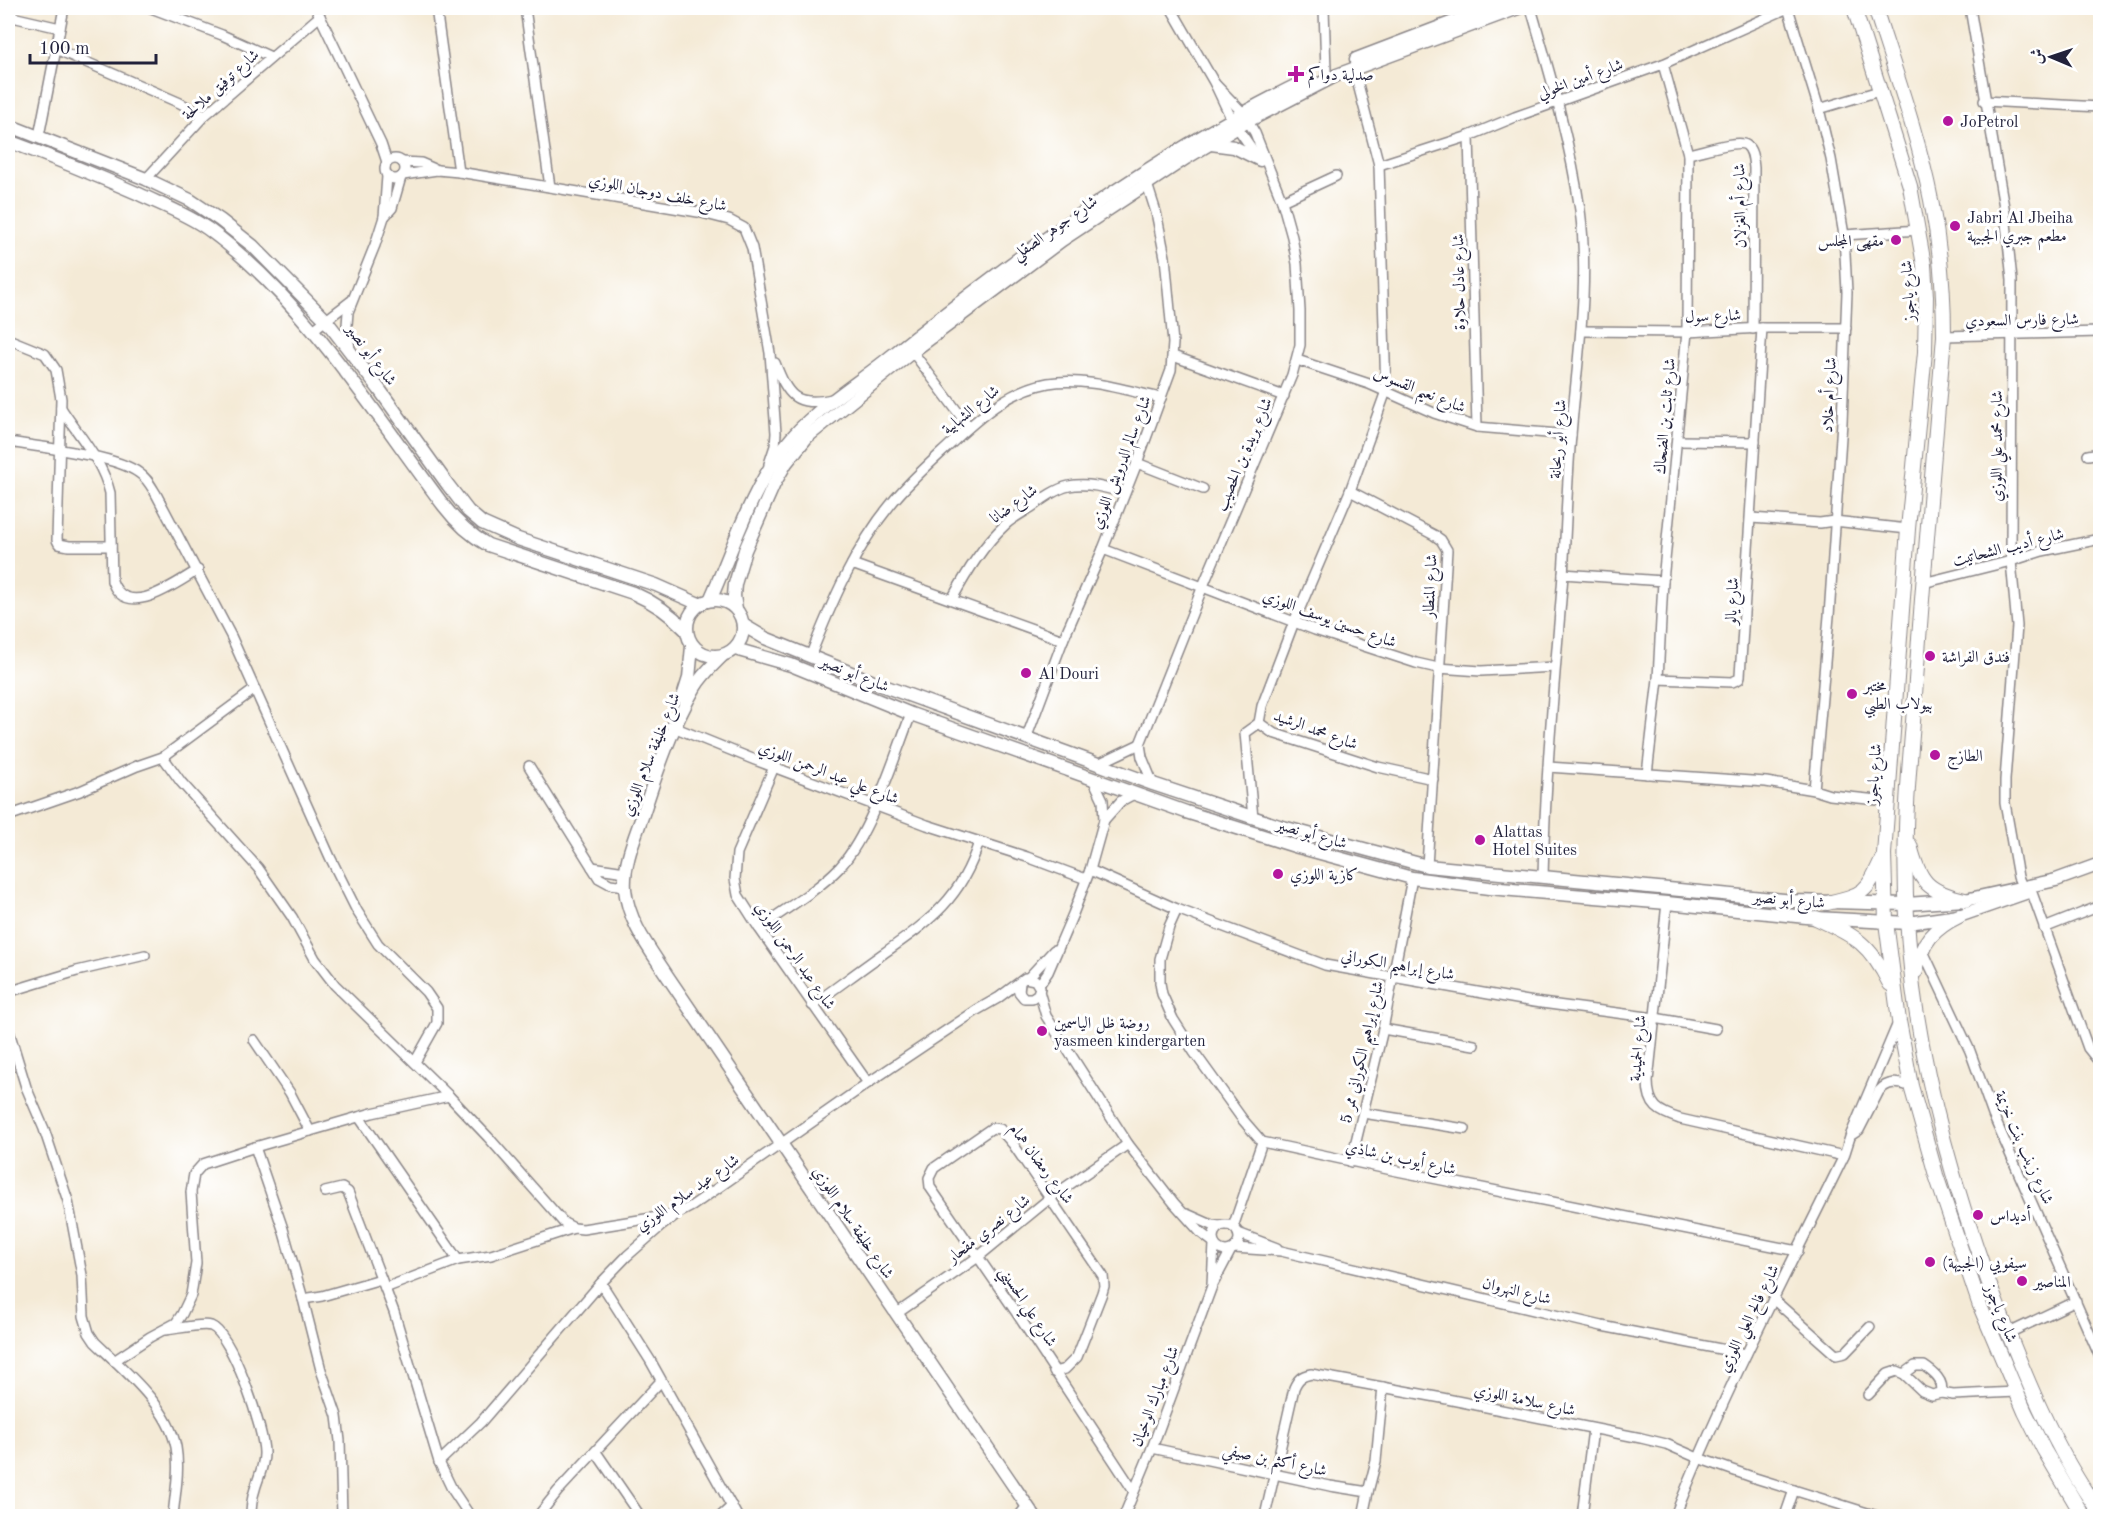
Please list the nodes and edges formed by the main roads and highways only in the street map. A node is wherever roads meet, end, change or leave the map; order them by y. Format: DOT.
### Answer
graph roads {
  1 [pos="1490,8"];
  2 [pos="1518,8"];
  3 [pos="1854,8"];
  4 [pos="1875,8"];
  5 [pos="1240,121"];
  6 [pos="8,125"];
  7 [pos="8,141"];
  8 [pos="1210,144"];
  9 [pos="1264,163"];
  10 [pos="909,347"];
  11 [pos="705,602"];
  12 [pos="736,609"];
  13 [pos="743,625"];
  14 [pos="686,630"];
  15 [pos="692,646"];
  16 [pos="735,649"];
  17 [pos="722,656"];
  18 [pos="673,727"];
  19 [pos="1906,829"];
  20 [pos="1884,854"];
  21 [pos="2100,864"];
  22 [pos="2026,888"];
  23 [pos="1965,900"];
  24 [pos="1827,903"];
  25 [pos="1884,903"];
  26 [pos="1906,904"];
  27 [pos="1959,916"];
  28 [pos="1816,918"];
  29 [pos="1886,922"];
  30 [pos="1908,923"];
  31 [pos="1913,988"];
  32 [pos="1896,996"];
  33 [pos="1027,1513"];
  34 [pos="2100,1513"];
  35 [pos="2084,1516"];
  1 -- 5 [label="main road, شارع جوهر الصقلي"];
  2 -- 5 [label="main road, شارع جوهر الصقلي"];
  3 -- 20 [label="main road, شارع ياجوز"];
  4 -- 19 [label="main road, شارع ياجوز"];
  5 -- 8 [label="main road, شارع جوهر الصقلي"];
  5 -- 10 [label="main road, شارع جوهر الصقلي"];
  6 -- 11 [label="main road, شارع أبو نصير"];
  7 -- 14 [label="main road, شارع أبو نصير"];
  8 -- 9 [label="main road"];
  8 -- 10 [label="main road, شارع جوهر الصقلي"];
  10 -- 11 [label="main road, شارع جوهر الصقلي"];
  10 -- 12 [label="main road, شارع جوهر الصقلي"];
  11 -- 12 [label="main road"];
  11 -- 14 [label="main road"];
  12 -- 13 [label="main road"];
  13 -- 16 [label="main road"];
  13 -- 24 [label="main road, شارع أبو نصير"];
  14 -- 15 [label="main road"];
  15 -- 17 [label="main road"];
  15 -- 18 [label="main road, شارع خليفة سلام اللوزي"];
  16 -- 17 [label="main road"];
  16 -- 28 [label="main road, شارع أبو نصير"];
  17 -- 18 [label="main road, شارع خليفة سلام اللوزي"];
  18 -- 33 [label="main road, شارع خليفة سلام اللوزي"];
  19 -- 23 [label="main road"];
  19 -- 26 [label="main road, شارع ياجوز"];
  20 -- 24 [label="main road"];
  20 -- 25 [label="main road, شارع ياجوز"];
  21 -- 22 [label="main road"];
  22 -- 23 [label="main road, شارع أبو نصير"];
  22 -- 27 [label="main road, شارع أبو نصير"];
  23 -- 26 [label="main road, شارع أبو نصير"];
  24 -- 25 [label="main road, شارع أبو نصير"];
  25 -- 26 [label="main road, شارع أبو نصير"];
  25 -- 29 [label="main road, شارع ياجوز"];
  26 -- 30 [label="main road, شارع ياجوز"];
  27 -- 30 [label="main road, شارع أبو نصير"];
  27 -- 31 [label="main road"];
  28 -- 29 [label="main road, شارع أبو نصير"];
  28 -- 32 [label="main road"];
  29 -- 30 [label="main road, شارع أبو نصير"];
  29 -- 32 [label="main road, شارع ياجوز"];
  30 -- 31 [label="main road, شارع ياجوز"];
  31 -- 34 [label="main road, شارع ياجوز"];
  32 -- 35 [label="main road, شارع ياجوز"];
}
